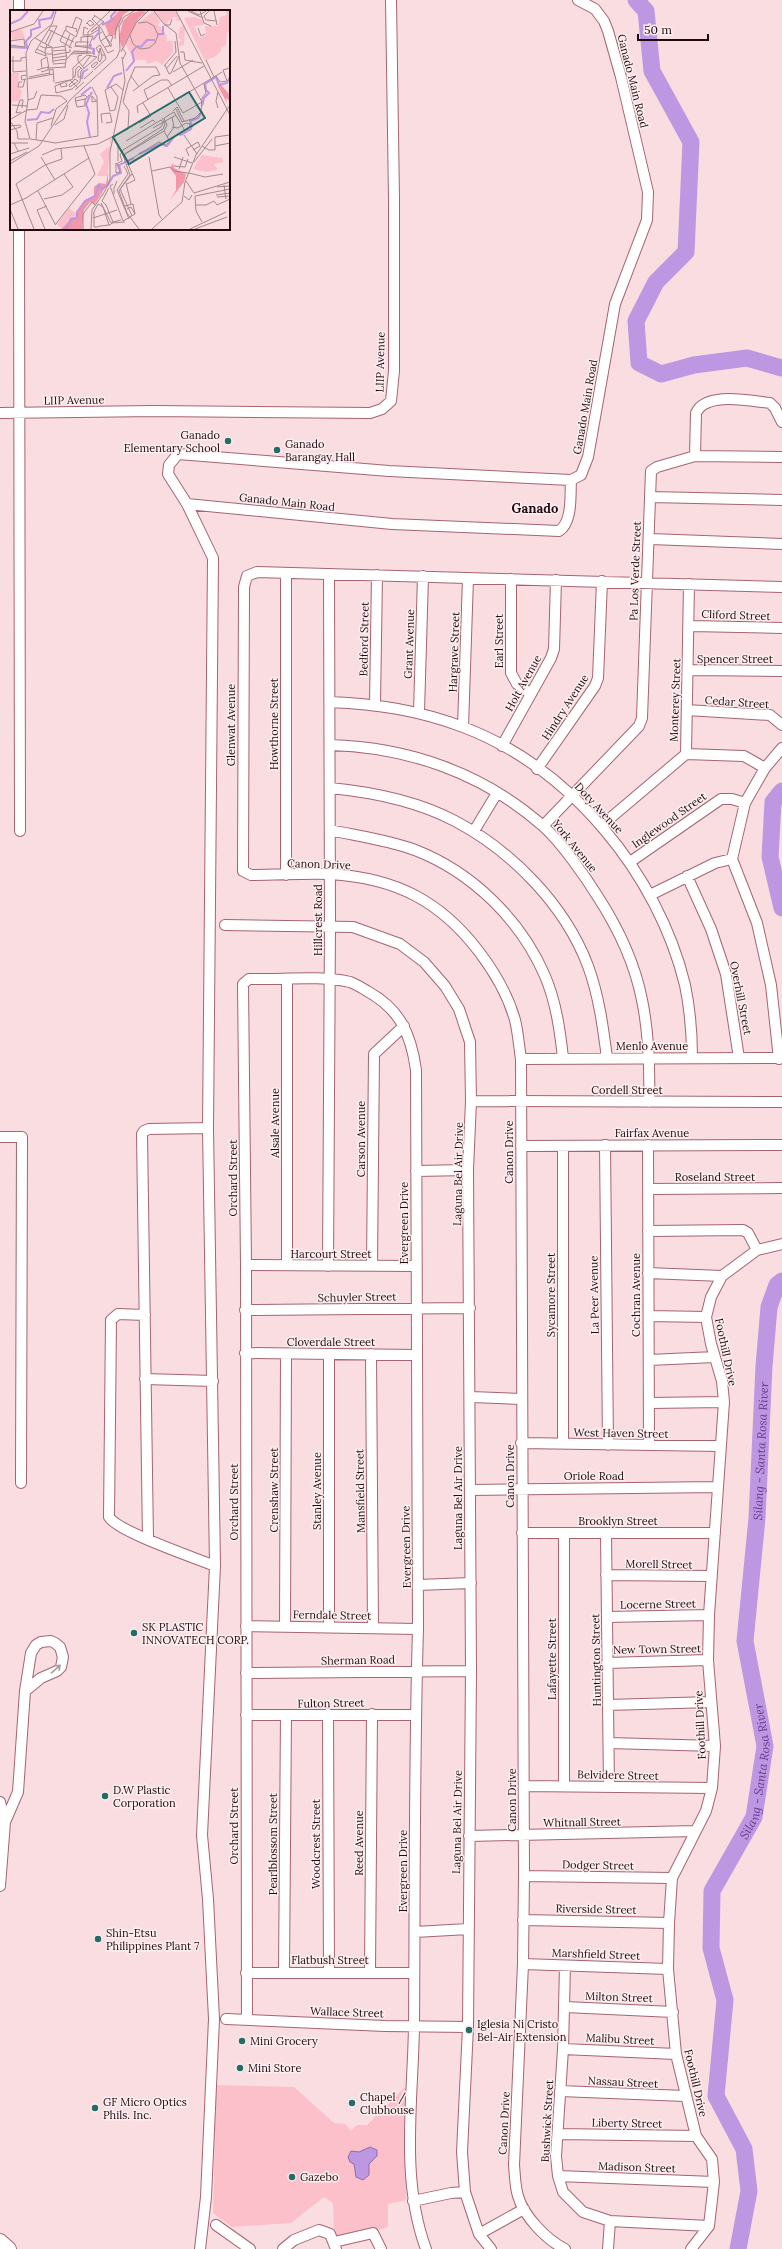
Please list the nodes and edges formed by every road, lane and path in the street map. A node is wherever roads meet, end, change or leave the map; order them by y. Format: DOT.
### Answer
graph roads {
  1 [pos="392,0"];
  2 [pos="578,0"];
  3 [pos="19,230"];
  4 [pos="0,413"];
  5 [pos="19,413"];
  6 [pos="782,422"];
  7 [pos="695,456"];
  8 [pos="782,457"];
  9 [pos="571,480"];
  10 [pos="650,497"];
  11 [pos="782,500"];
  12 [pos="187,504"];
  13 [pos="650,539"];
  14 [pos="782,544"];
  15 [pos="286,573"];
  16 [pos="329,574"];
  17 [pos="377,575"];
  18 [pos="423,576"];
  19 [pos="468,578"];
  20 [pos="511,579"];
  21 [pos="556,580"];
  22 [pos="602,581"];
  23 [pos="646,583"];
  24 [pos="689,584"];
  25 [pos="782,586"];
  26 [pos="690,626"];
  27 [pos="782,628"];
  28 [pos="688,670"];
  29 [pos="782,671"];
  30 [pos="530,694"];
  31 [pos="330,702"];
  32 [pos="375,704"];
  33 [pos="687,710"];
  34 [pos="419,712"];
  35 [pos="782,725"];
  36 [pos="463,727"];
  37 [pos="330,745"];
  38 [pos="502,746"];
  39 [pos="782,748"];
  40 [pos="686,754"];
  41 [pos="765,768"];
  42 [pos="537,769"];
  43 [pos="330,788"];
  44 [pos="497,793"];
  45 [pos="572,794"];
  46 [pos="745,803"];
  47 [pos="543,826"];
  48 [pos="601,826"];
  49 [pos="330,830"];
  50 [pos="20,831"];
  51 [pos="474,831"];
  52 [pos="732,859"];
  53 [pos="630,862"];
  54 [pos="246,873"];
  55 [pos="330,874"];
  56 [pos="286,875"];
  57 [pos="687,876"];
  58 [pos="650,895"];
  59 [pos="225,925"];
  60 [pos="330,925"];
  61 [pos="330,979"];
  62 [pos="287,980"];
  63 [pos="243,984"];
  64 [pos="404,1026"];
  65 [pos="563,1058"];
  66 [pos="607,1058"];
  67 [pos="650,1058"];
  68 [pos="692,1058"];
  69 [pos="739,1058"];
  70 [pos="780,1058"];
  71 [pos="521,1059"];
  72 [pos="471,1101"];
  73 [pos="521,1102"];
  74 [pos="649,1102"];
  75 [pos="782,1102"];
  76 [pos="208,1128"];
  77 [pos="0,1137"];
  78 [pos="605,1145"];
  79 [pos="648,1145"];
  80 [pos="782,1145"];
  81 [pos="521,1146"];
  82 [pos="562,1146"];
  83 [pos="468,1170"];
  84 [pos="416,1171"];
  85 [pos="782,1188"];
  86 [pos="648,1189"];
  87 [pos="648,1231"];
  88 [pos="782,1244"];
  89 [pos="757,1250"];
  90 [pos="246,1265"];
  91 [pos="287,1266"];
  92 [pos="328,1266"];
  93 [pos="372,1266"];
  94 [pos="416,1266"];
  95 [pos="648,1273"];
  96 [pos="722,1276"];
  97 [pos="470,1308"];
  98 [pos="416,1309"];
  99 [pos="245,1310"];
  100 [pos="145,1315"];
  101 [pos="649,1316"];
  102 [pos="706,1317"];
  103 [pos="245,1353"];
  104 [pos="286,1354"];
  105 [pos="329,1354"];
  106 [pos="371,1354"];
  107 [pos="416,1355"];
  108 [pos="715,1357"];
  109 [pos="649,1360"];
  110 [pos="145,1379"];
  111 [pos="213,1381"];
  112 [pos="471,1397"];
  113 [pos="521,1399"];
  114 [pos="724,1402"];
  115 [pos="649,1403"];
  116 [pos="522,1443"];
  117 [pos="563,1444"];
  118 [pos="608,1445"];
  119 [pos="649,1445"];
  120 [pos="720,1446"];
  121 [pos="21,1483"];
  122 [pos="717,1487"];
  123 [pos="522,1489"];
  124 [pos="470,1490"];
  125 [pos="522,1533"];
  126 [pos="564,1533"];
  127 [pos="715,1533"];
  128 [pos="606,1534"];
  129 [pos="148,1539"];
  130 [pos="215,1566"];
  131 [pos="606,1575"];
  132 [pos="712,1576"];
  133 [pos="471,1583"];
  134 [pos="418,1585"];
  135 [pos="709,1615"];
  136 [pos="607,1617"];
  137 [pos="246,1626"];
  138 [pos="285,1626"];
  139 [pos="329,1627"];
  140 [pos="373,1628"];
  141 [pos="418,1629"];
  142 [pos="708,1660"];
  143 [pos="607,1663"];
  144 [pos="471,1671"];
  145 [pos="417,1672"];
  146 [pos="246,1673"];
  147 [pos="25,1691"];
  148 [pos="712,1702"];
  149 [pos="608,1705"];
  150 [pos="328,1714"];
  151 [pos="372,1714"];
  152 [pos="246,1715"];
  153 [pos="286,1715"];
  154 [pos="416,1715"];
  155 [pos="609,1743"];
  156 [pos="715,1746"];
  157 [pos="524,1786"];
  158 [pos="564,1786"];
  159 [pos="609,1787"];
  160 [pos="712,1788"];
  161 [pos="0,1802"];
  162 [pos="5,1822"];
  163 [pos="695,1831"];
  164 [pos="524,1835"];
  165 [pos="469,1836"];
  166 [pos="524,1876"];
  167 [pos="672,1878"];
  168 [pos="0,1886"];
  169 [pos="523,1920"];
  170 [pos="669,1923"];
  171 [pos="468,1929"];
  172 [pos="415,1932"];
  173 [pos="523,1964"];
  174 [pos="564,1966"];
  175 [pos="668,1969"];
  176 [pos="284,1972"];
  177 [pos="370,1972"];
  178 [pos="246,1973"];
  179 [pos="329,1973"];
  180 [pos="413,1973"];
  181 [pos="564,2007"];
  182 [pos="673,2012"];
  183 [pos="226,2019"];
  184 [pos="246,2020"];
  185 [pos="414,2026"];
  186 [pos="468,2027"];
  187 [pos="563,2049"];
  188 [pos="676,2054"];
  189 [pos="560,2091"];
  190 [pos="685,2096"];
  191 [pos="558,2134"];
  192 [pos="696,2136"];
  193 [pos="558,2176"];
  194 [pos="714,2182"];
  195 [pos="465,2192"];
  196 [pos="413,2201"];
  197 [pos="524,2209"];
  198 [pos="610,2221"];
  199 [pos="216,2225"];
  200 [pos="709,2226"];
  201 [pos="479,2234"];
  202 [pos="0,2241"];
  203 [pos="335,2246"];
  204 [pos="9,2249"];
  205 [pos="200,2249"];
  206 [pos="250,2249"];
  207 [pos="283,2249"];
  208 [pos="381,2249"];
  209 [pos="426,2249"];
  210 [pos="491,2249"];
  211 [pos="565,2249"];
  212 [pos="608,2249"];
  213 [pos="691,2249"];
  1 -- 5 [label="street, LIIP Avenue"];
  2 -- 9 [label="street, Ganado Main Road"];
  3 -- 5 [label="street"];
  4 -- 5 [label="street, LIIP Avenue"];
  5 -- 50 [label="street"];
  6 -- 7 [label="street"];
  7 -- 8 [label="street"];
  7 -- 10 [label="street, Pa Los Verde Street"];
  9 -- 12 [label="street, Ganado Main Road"];
  9 -- 12 [label="street"];
  10 -- 11 [label="street"];
  10 -- 13 [label="street, Pa Los Verde Street"];
  12 -- 76 [label="street"];
  13 -- 14 [label="street"];
  13 -- 23 [label="street, Pa Los Verde Street"];
  15 -- 16 [label="street"];
  15 -- 54 [label="street, Glenwat Avenue"];
  15 -- 56 [label="street, Howthorne Street"];
  16 -- 17 [label="street"];
  16 -- 31 [label="street, Hillcrest Road"];
  17 -- 18 [label="street"];
  17 -- 32 [label="street, Bedford Street"];
  18 -- 19 [label="street"];
  18 -- 34 [label="street, Grant Avenue"];
  19 -- 20 [label="street"];
  19 -- 36 [label="street, Hargrave Street"];
  20 -- 21 [label="street"];
  20 -- 30 [label="street, Earl Street"];
  21 -- 22 [label="street"];
  21 -- 30 [label="street, Holt Avenue"];
  22 -- 23 [label="street"];
  22 -- 42 [label="street, Hindry Avenue"];
  23 -- 24 [label="street"];
  23 -- 45 [label="street, Pa Los Verde Street"];
  24 -- 25 [label="street"];
  24 -- 26 [label="street, Monterey Street"];
  26 -- 27 [label="street, Cliford Street"];
  26 -- 28 [label="street, Monterey Street"];
  28 -- 29 [label="street, Spencer Street"];
  28 -- 33 [label="street, Monterey Street"];
  30 -- 38 [label="street, Holt Avenue"];
  31 -- 32 [label="street, Doty Avenue"];
  31 -- 37 [label="street, Hillcrest Road"];
  32 -- 34 [label="street, Doty Avenue"];
  33 -- 35 [label="street, Cedar Street"];
  33 -- 40 [label="street, Monterey Street"];
  34 -- 36 [label="street, Doty Avenue"];
  36 -- 38 [label="street, Doty Avenue"];
  37 -- 43 [label="street, Hillcrest Road"];
  37 -- 44 [label="street, York Avenue"];
  38 -- 42 [label="street, Doty Avenue"];
  39 -- 41 [label="street"];
  40 -- 41 [label="street"];
  40 -- 48 [label="street, Monterey Street"];
  41 -- 46 [label="street"];
  42 -- 45 [label="street, Doty Avenue"];
  43 -- 49 [label="street, Hillcrest Road"];
  43 -- 51 [label="street"];
  44 -- 47 [label="street, York Avenue"];
  44 -- 51 [label="street"];
  45 -- 47 [label="street, Pa Los Verde Street"];
  45 -- 48 [label="street, Doty Avenue"];
  46 -- 52 [label="street"];
  46 -- 53 [label="street, Inglewood Street"];
  47 -- 67 [label="street, York Avenue"];
  48 -- 53 [label="street, Doty Avenue"];
  49 -- 55 [label="street, Hillcrest Road"];
  49 -- 65 [label="street"];
  51 -- 66 [label="street"];
  52 -- 57 [label="street"];
  52 -- 70 [label="street"];
  53 -- 58 [label="street, Doty Avenue"];
  54 -- 56 [label="street, Canon Drive"];
  55 -- 56 [label="street, Canon Drive"];
  55 -- 60 [label="street, Hillcrest Road"];
  55 -- 71 [label="street, Canon Drive"];
  57 -- 58 [label="street"];
  57 -- 69 [label="street, Overhill Street"];
  58 -- 68 [label="street, Doty Avenue"];
  59 -- 60 [label="street, Laguna Bel Air Drive"];
  60 -- 61 [label="street, Hillcrest Road"];
  60 -- 72 [label="street, Laguna Bel Air Drive"];
  61 -- 62 [label="street, Evergreen Drive"];
  61 -- 64 [label="street, Evergreen Drive"];
  61 -- 92 [label="street, Hillcrest Road"];
  62 -- 63 [label="street, Evergreen Drive"];
  62 -- 91 [label="street, Alsale Avenue"];
  63 -- 90 [label="street, Orchard Street"];
  64 -- 84 [label="street, Evergreen Drive"];
  64 -- 93 [label="street, Carson Avenue"];
  65 -- 66 [label="street, Menlo Avenue"];
  65 -- 71 [label="street, Menlo Avenue"];
  66 -- 67 [label="street, Menlo Avenue"];
  67 -- 68 [label="street, Menlo Avenue"];
  67 -- 74 [label="street, York Avenue"];
  68 -- 69 [label="street, Menlo Avenue"];
  69 -- 70 [label="street, Menlo Avenue"];
  71 -- 73 [label="street, Canon Drive"];
  72 -- 73 [label="street, Cordell Street"];
  72 -- 83 [label="street, Laguna Bel Air Drive"];
  73 -- 74 [label="street, Cordell Street"];
  73 -- 81 [label="street, Canon Drive"];
  74 -- 75 [label="street, Cordell Street"];
  76 -- 100 [label="street"];
  76 -- 111 [label="street"];
  77 -- 121 [label="street"];
  78 -- 79 [label="street, Fairfax Avenue"];
  78 -- 82 [label="street, Fairfax Avenue"];
  78 -- 118 [label="street, La Peer Avenue"];
  79 -- 80 [label="street, Fairfax Avenue"];
  79 -- 86 [label="street, Cochran Avenue"];
  81 -- 82 [label="street, Fairfax Avenue"];
  81 -- 113 [label="street, Canon Drive"];
  82 -- 117 [label="street, Sycamore Street"];
  83 -- 84 [label="street"];
  83 -- 97 [label="street, Laguna Bel Air Drive"];
  84 -- 94 [label="street, Evergreen Drive"];
  85 -- 86 [label="street, Roseland Street"];
  86 -- 87 [label="street, Cochran Avenue"];
  87 -- 89 [label="street"];
  87 -- 95 [label="street, Cochran Avenue"];
  88 -- 89 [label="street, Foothill Drive"];
  89 -- 96 [label="street, Foothill Drive"];
  90 -- 91 [label="street, Harcourt Street"];
  90 -- 99 [label="street, Orchard Street"];
  91 -- 92 [label="street, Harcourt Street"];
  92 -- 93 [label="street, Harcourt Street"];
  93 -- 94 [label="street, Harcourt Street"];
  94 -- 98 [label="street, Evergreen Drive"];
  95 -- 96 [label="street"];
  95 -- 101 [label="street, Cochran Avenue"];
  96 -- 102 [label="street, Foothill Drive"];
  97 -- 98 [label="street, Schuyler Street"];
  97 -- 112 [label="street, Laguna Bel Air Drive"];
  98 -- 99 [label="street, Schuyler Street"];
  98 -- 107 [label="street, Evergreen Drive"];
  99 -- 103 [label="street, Orchard Street"];
  100 -- 110 [label="street"];
  100 -- 129 [label="street"];
  101 -- 102 [label="street"];
  101 -- 109 [label="street, Cochran Avenue"];
  102 -- 108 [label="street, Foothill Drive"];
  103 -- 104 [label="street, Cloverdale Street"];
  103 -- 137 [label="street, Orchard Street"];
  104 -- 105 [label="street, Cloverdale Street"];
  104 -- 138 [label="street, Crenshaw Street"];
  105 -- 106 [label="street, Cloverdale Street"];
  105 -- 139 [label="street, Stanley Avenue"];
  106 -- 107 [label="street, Cloverdale Street"];
  106 -- 140 [label="street, Mansfield Street"];
  107 -- 134 [label="street, Evergreen Drive"];
  108 -- 109 [label="street"];
  108 -- 114 [label="street, Foothill Drive"];
  109 -- 115 [label="street, Cochran Avenue"];
  110 -- 111 [label="street"];
  110 -- 129 [label="street"];
  111 -- 130 [label="street"];
  112 -- 113 [label="street"];
  112 -- 124 [label="street, Laguna Bel Air Drive"];
  113 -- 116 [label="street, Canon Drive"];
  114 -- 115 [label="street"];
  114 -- 120 [label="street, Foothill Drive"];
  115 -- 119 [label="street, Cochran Avenue"];
  116 -- 117 [label="street, West Haven Street"];
  116 -- 123 [label="street, Canon Drive"];
  117 -- 118 [label="street, West Haven Street"];
  118 -- 119 [label="street, West Haven Street"];
  119 -- 120 [label="street, West Haven Street"];
  120 -- 122 [label="street, Foothill Drive"];
  122 -- 123 [label="street, Oriole Road"];
  122 -- 127 [label="street, Foothill Drive"];
  123 -- 124 [label="street, Oriole Road"];
  123 -- 125 [label="street, Canon Drive"];
  124 -- 133 [label="street, Laguna Bel Air Drive"];
  125 -- 126 [label="street, Brooklyn Street"];
  125 -- 157 [label="street, Canon Drive"];
  126 -- 128 [label="street, Brooklyn Street"];
  126 -- 158 [label="street, Lafayette Street"];
  127 -- 128 [label="street, Brooklyn Street"];
  127 -- 132 [label="street, Foothill Drive"];
  128 -- 131 [label="street, Huntington Street"];
  129 -- 130 [label="street"];
  130 -- 205 [label="street"];
  131 -- 132 [label="street, Morell Street"];
  131 -- 136 [label="street, Huntington Street"];
  132 -- 135 [label="street, Foothill Drive"];
  133 -- 134 [label="street"];
  133 -- 144 [label="street, Laguna Bel Air Drive"];
  134 -- 141 [label="street, Evergreen Drive"];
  135 -- 136 [label="street, Locerne Street"];
  135 -- 142 [label="street, Foothill Drive"];
  136 -- 143 [label="street, Huntington Street"];
  137 -- 138 [label="street, Ferndale Street"];
  137 -- 146 [label="street, Orchard Street"];
  138 -- 139 [label="street, Ferndale Street"];
  139 -- 140 [label="street, Ferndale Street"];
  140 -- 141 [label="street, Ferndale Street"];
  141 -- 145 [label="street, Evergreen Drive"];
  142 -- 143 [label="street, New Town Street"];
  142 -- 148 [label="street, Foothill Drive"];
  143 -- 149 [label="street, Huntington Street"];
  144 -- 145 [label="street, Sherman Road"];
  144 -- 165 [label="street, Laguna Bel Air Drive"];
  145 -- 146 [label="street, Sherman Road"];
  145 -- 154 [label="street, Evergreen Drive"];
  146 -- 152 [label="street, Orchard Street"];
  147 -- 147 [label="street, one-way"];
  147 -- 162 [label="street"];
  148 -- 149 [label="street"];
  148 -- 156 [label="street, Foothill Drive"];
  149 -- 155 [label="street, Huntington Street"];
  150 -- 151 [label="street, Fulton Street"];
  150 -- 153 [label="street, Fulton Street"];
  150 -- 179 [label="street, Woodcrest Street"];
  151 -- 154 [label="street, Fulton Street"];
  151 -- 177 [label="street, Reed Avenue"];
  152 -- 153 [label="street, Fulton Street"];
  152 -- 178 [label="street, Orchard Street"];
  153 -- 176 [label="street, Pearlblossom Street"];
  154 -- 172 [label="street, Evergreen Drive"];
  155 -- 156 [label="street"];
  155 -- 159 [label="street, Huntington Street"];
  156 -- 160 [label="street, Foothill Drive"];
  157 -- 158 [label="street, Belvidere Street"];
  157 -- 164 [label="street, Canon Drive"];
  158 -- 159 [label="street, Belvidere Street"];
  159 -- 160 [label="street, Belvidere Street"];
  160 -- 163 [label="street, Foothill Drive"];
  161 -- 162 [label="street"];
  162 -- 168 [label="street"];
  163 -- 164 [label="street, Whitnall Street"];
  163 -- 167 [label="street, Foothill Drive"];
  164 -- 165 [label="street, Whitnall Street"];
  164 -- 166 [label="street, Canon Drive"];
  165 -- 171 [label="street, Laguna Bel Air Drive"];
  166 -- 167 [label="street, Dodger Street"];
  166 -- 169 [label="street, Canon Drive"];
  167 -- 170 [label="street, Foothill Drive"];
  169 -- 170 [label="street, Riverside Street"];
  169 -- 173 [label="street, Canon Drive"];
  170 -- 175 [label="street, Foothill Drive"];
  171 -- 172 [label="street"];
  171 -- 186 [label="street, Laguna Bel Air Drive"];
  172 -- 180 [label="street, Evergreen Drive"];
  173 -- 174 [label="street, Marshfield Street"];
  173 -- 197 [label="street, Canon Drive"];
  174 -- 175 [label="street, Marshfield Street"];
  174 -- 181 [label="street, Bushwick Street"];
  175 -- 182 [label="street, Foothill Drive"];
  176 -- 178 [label="street, Flatbush Street"];
  176 -- 179 [label="street, Flatbush Street"];
  177 -- 179 [label="street, Flatbush Street"];
  177 -- 180 [label="street, Flatbush Street"];
  178 -- 184 [label="street, Orchard Street"];
  180 -- 185 [label="street, Evergreen Drive"];
  181 -- 182 [label="street, Milton Street"];
  181 -- 187 [label="street, Bushwick Street"];
  182 -- 188 [label="street, Foothill Drive"];
  183 -- 184 [label="street, Wallace Street"];
  184 -- 185 [label="street, Wallace Street"];
  185 -- 186 [label="street, Wallace Street"];
  185 -- 196 [label="street, Evergreen Drive"];
  186 -- 195 [label="street, Laguna Bel Air Drive"];
  187 -- 188 [label="street, Malibu Street"];
  187 -- 189 [label="street, Bushwick Street"];
  188 -- 190 [label="street, Foothill Drive"];
  189 -- 190 [label="street, Nassau Street"];
  189 -- 191 [label="street, Bushwick Street"];
  190 -- 192 [label="street, Foothill Drive"];
  191 -- 192 [label="street, Liberty Street"];
  191 -- 193 [label="street, Bushwick Street"];
  192 -- 194 [label="street, Foothill Drive"];
  193 -- 194 [label="street, Madison Street"];
  193 -- 198 [label="street, Bushwick Street"];
  194 -- 200 [label="street, Foothill Drive"];
  195 -- 196 [label="street"];
  195 -- 201 [label="street, Laguna Bel Air Drive"];
  196 -- 209 [label="street, Evergreen Drive"];
  197 -- 201 [label="street"];
  197 -- 211 [label="street, Canon Drive"];
  198 -- 200 [label="street, Bushwick Street"];
  198 -- 212 [label="street"];
  199 -- 206 [label="street"];
  200 -- 213 [label="street"];
  201 -- 210 [label="street, Laguna Bel Air Drive"];
  202 -- 204 [label="main road"];
  203 -- 207 [label="street"];
  203 -- 208 [label="street"];
}
